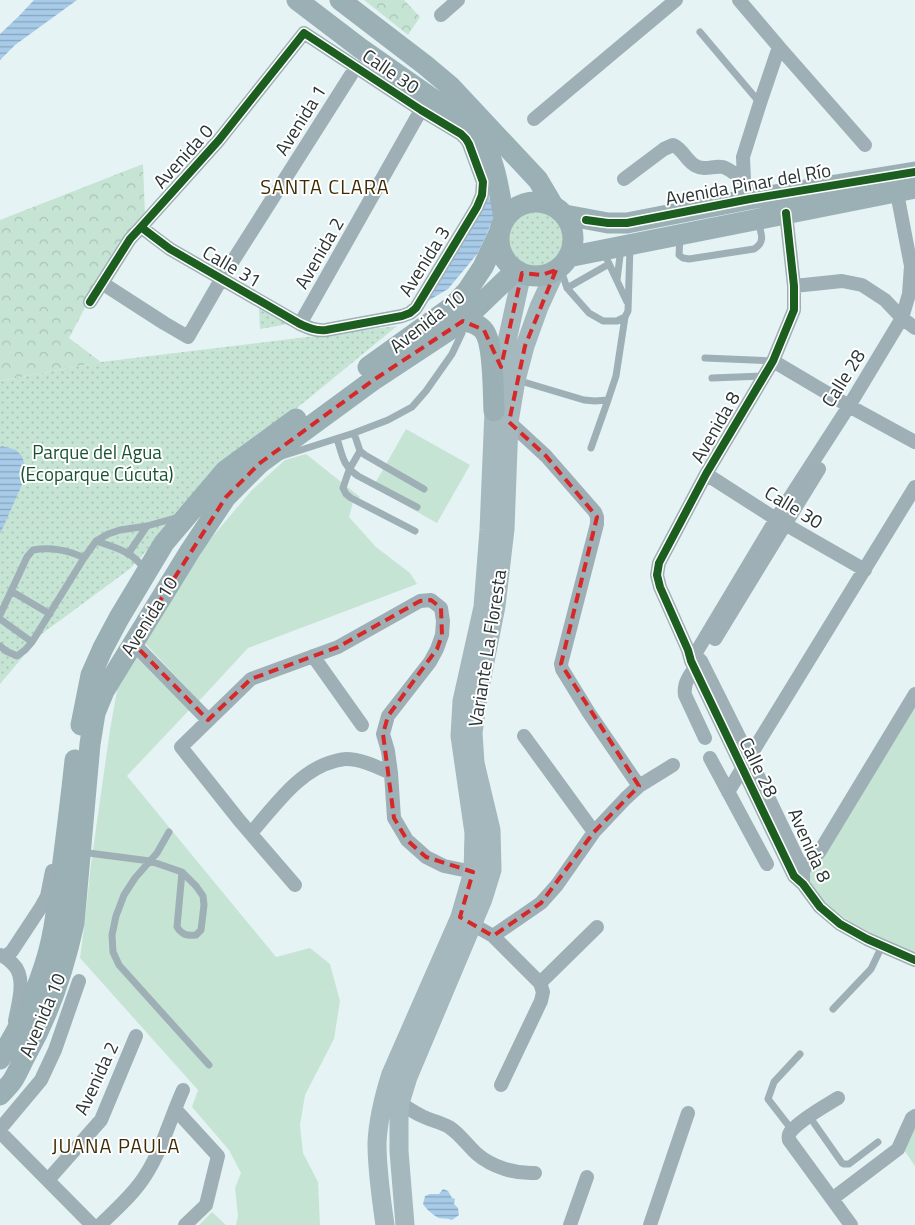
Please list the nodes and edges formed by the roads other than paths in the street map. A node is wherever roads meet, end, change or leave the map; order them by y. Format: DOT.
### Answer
graph roads {
  1 [pos="297,0"];
  2 [pos="340,0"];
  3 [pos="458,0"];
  4 [pos="676,0"];
  5 [pos="739,0"];
  6 [pos="440,15"];
  7 [pos="700,32"];
  8 [pos="304,33"];
  9 [pos="779,47"];
  10 [pos="358,58"];
  11 [pos="424,102"];
  12 [pos="760,102"];
  13 [pos="534,119"];
  14 [pos="461,134"];
  15 [pos="865,145"];
  16 [pos="915,172"];
  17 [pos="624,179"];
  18 [pos="746,189"];
  19 [pos="905,191"];
  20 [pos="559,211"];
  21 [pos="786,213"];
  22 [pos="758,219"];
  23 [pos="608,223"];
  24 [pos="141,226"];
  25 [pos="502,226"];
  26 [pos="680,234"];
  27 [pos="616,251"];
  28 [pos="915,252"];
  29 [pos="563,270"];
  30 [pos="519,272"];
  31 [pos="222,278"];
  32 [pos="617,280"];
  33 [pos="102,283"];
  34 [pos="794,286"];
  35 [pos="90,302"];
  36 [pos="915,304"];
  37 [pos="628,305"];
  38 [pos="625,317"];
  39 [pos="463,321"];
  40 [pos="910,323"];
  41 [pos="305,326"];
  42 [pos="417,342"];
  43 [pos="705,358"];
  44 [pos="773,361"];
  45 [pos="763,376"];
  46 [pos="712,378"];
  47 [pos="516,380"];
  48 [pos="608,400"];
  49 [pos="852,408"];
  50 [pos="501,416"];
  51 [pos="354,433"];
  52 [pos="337,439"];
  53 [pos="915,442"];
  54 [pos="591,448"];
  55 [pos="360,451"];
  56 [pos="266,453"];
  57 [pos="349,470"];
  58 [pos="706,474"];
  59 [pos="915,487"];
  60 [pos="424,489"];
  61 [pos="417,508"];
  62 [pos="188,514"];
  63 [pos="781,521"];
  64 [pos="147,526"];
  65 [pos="415,531"];
  66 [pos="96,541"];
  67 [pos="128,554"];
  68 [pos="84,558"];
  69 [pos="865,570"];
  70 [pos="146,572"];
  71 [pos="11,591"];
  72 [pos="50,614"];
  73 [pos="0,615"];
  74 [pos="0,619"];
  75 [pos="32,642"];
  76 [pos="133,643"];
  77 [pos="0,646"];
  78 [pos="313,656"];
  79 [pos="694,659"];
  80 [pos="915,694"];
  81 [pos="208,720"];
  82 [pos="362,725"];
  83 [pos="524,736"];
  84 [pos="705,738"];
  85 [pos="710,758"];
  86 [pos="746,763"];
  87 [pos="673,764"];
  88 [pos="391,773"];
  89 [pos="639,786"];
  90 [pos="728,792"];
  91 [pos="68,820"];
  92 [pos="169,832"];
  93 [pos="594,832"];
  94 [pos="251,833"];
  95 [pos="81,852"];
  96 [pos="150,860"];
  97 [pos="767,864"];
  98 [pos="182,872"];
  99 [pos="473,872"];
  100 [pos="800,877"];
  101 [pos="295,885"];
  102 [pos="467,921"];
  103 [pos="596,927"];
  104 [pos="493,936"];
  105 [pos="882,946"];
  106 [pos="3,956"];
  107 [pos="915,960"];
  108 [pos="79,981"];
  109 [pos="540,983"];
  110 [pos="833,1009"];
  111 [pos="136,1036"];
  112 [pos="5,1051"];
  113 [pos="800,1054"];
  114 [pos="209,1065"];
  115 [pos="502,1085"];
  116 [pos="183,1090"];
  117 [pos="0,1095"];
  118 [pos="838,1098"];
  119 [pos="400,1103"];
  120 [pos="175,1109"];
  121 [pos="688,1113"];
  122 [pos="809,1116"];
  123 [pos="915,1116"];
  124 [pos="0,1130"];
  125 [pos="792,1130"];
  126 [pos="878,1142"];
  127 [pos="534,1173"];
  128 [pos="587,1177"];
  129 [pos="48,1180"];
  130 [pos="832,1199"];
  131 [pos="92,1225"];
  132 [pos="100,1225"];
  133 [pos="185,1225"];
  134 [pos="385,1225"];
  135 [pos="405,1225"];
  136 [pos="570,1225"];
  137 [pos="650,1225"];
  138 [pos="851,1225"];
  1 -- 10 [label="main road"];
  2 -- 20 [label="main road"];
  3 -- 6 [label="street"];
  4 -- 13 [label="street"];
  5 -- 9 [label="street"];
  7 -- 12 [label="lane"];
  8 -- 10 [label="street, Calle 30"];
  8 -- 24 [label="street, Avenida 0"];
  9 -- 12 [label="street"];
  9 -- 15 [label="street"];
  10 -- 11 [label="main road"];
  10 -- 31 [label="street, Avenida 1"];
  11 -- 14 [label="street, Calle 30"];
  11 -- 25 [label="main road"];
  11 -- 41 [label="street, Avenida 2"];
  12 -- 18 [label="street"];
  14 -- 41 [label="street, Avenida 3"];
  16 -- 18 [label="main road, Avenida Pinar del Río"];
  17 -- 18 [label="street"];
  18 -- 23 [label="main road, Avenida Pinar del Río"];
  19 -- 21 [label="main road, Avenida Pinar del Río"];
  19 -- 28 [label="street"];
  19 -- 40 [label="street, Calle 28"];
  20 -- 23 [label="main road, Avenida Pinar del Río"];
  20 -- 25 [label="main road"];
  20 -- 29 [label="main road"];
  21 -- 22 [label="main road, Avenida Pinar del Río"];
  21 -- 34 [label="street, Avenida 8"];
  22 -- 26 [label="main road, Avenida Pinar del Río"];
  22 -- 26 [label="lane"];
  23 -- 27 [label="main road"];
  24 -- 31 [label="street, Calle 31"];
  24 -- 33 [label="street, Avenida 0"];
  25 -- 30 [label="main road"];
  25 -- 42 [label="main road, Avenida 10"];
  26 -- 27 [label="main road, Avenida Pinar del Río"];
  27 -- 29 [label="main road, Avenida Pinar del Río"];
  27 -- 29 [label="lane"];
  27 -- 32 [label="lane"];
  27 -- 32 [label="lane"];
  27 -- 37 [label="lane"];
  29 -- 30 [label="main road"];
  29 -- 38 [label="lane"];
  29 -- 47 [label="main road, Variante La Floresta"];
  30 -- 39 [label="main road, Avenida 10"];
  30 -- 50 [label="main road, Variante La Floresta"];
  31 -- 33 [label="street, Avenida 1"];
  31 -- 41 [label="street, Calle 31"];
  32 -- 37 [label="lane"];
  33 -- 35 [label="street, Avenida 0"];
  34 -- 40 [label="street"];
  34 -- 44 [label="street, Avenida 8"];
  36 -- 40 [label="street, Calle 28"];
  37 -- 38 [label="lane"];
  38 -- 48 [label="lane"];
  39 -- 42 [label="main road, Avenida 10"];
  39 -- 50 [label="main road"];
  39 -- 51 [label="lane"];
  40 -- 49 [label="street, Calle 28"];
  42 -- 56 [label="main road, Avenida 10"];
  43 -- 44 [label="lane"];
  44 -- 45 [label="street, Avenida 8"];
  44 -- 49 [label="street"];
  45 -- 46 [label="lane"];
  45 -- 58 [label="street, Avenida 8"];
  47 -- 48 [label="lane"];
  47 -- 50 [label="main road, Variante La Floresta"];
  48 -- 54 [label="lane"];
  49 -- 53 [label="street"];
  49 -- 63 [label="street, Calle 28"];
  50 -- 89 [label="street"];
  50 -- 99 [label="main road, Variante La Floresta"];
  50 -- 102 [label="main road, Variante La Floresta"];
  51 -- 52 [label="lane"];
  51 -- 55 [label="lane"];
  52 -- 56 [label="lane"];
  52 -- 57 [label="lane"];
  55 -- 57 [label="lane"];
  55 -- 60 [label="lane"];
  56 -- 62 [label="main road, Avenida 10"];
  56 -- 76 [label="main road, Avenida 10"];
  57 -- 61 [label="lane"];
  57 -- 65 [label="lane"];
  58 -- 63 [label="street, Calle 30"];
  58 -- 79 [label="street, Avenida 8"];
  59 -- 69 [label="street"];
  62 -- 64 [label="lane"];
  62 -- 70 [label="main road, Avenida 10"];
  63 -- 69 [label="street, Calle 30"];
  63 -- 79 [label="street, Calle 28"];
  64 -- 66 [label="lane"];
  64 -- 67 [label="lane"];
  66 -- 67 [label="lane"];
  66 -- 68 [label="lane"];
  67 -- 70 [label="lane"];
  68 -- 71 [label="lane"];
  68 -- 72 [label="lane"];
  69 -- 86 [label="street"];
  70 -- 91 [label="main road, Avenida 10"];
  71 -- 72 [label="lane"];
  71 -- 73 [label="lane"];
  72 -- 75 [label="lane"];
  74 -- 75 [label="lane"];
  75 -- 77 [label="lane"];
  76 -- 81 [label="street"];
  76 -- 95 [label="main road, Avenida 10"];
  78 -- 81 [label="street"];
  78 -- 82 [label="street"];
  78 -- 88 [label="street"];
  79 -- 84 [label="street, Calle 28"];
  79 -- 86 [label="street, Avenida 8"];
  80 -- 100 [label="street"];
  81 -- 94 [label="street"];
  83 -- 93 [label="street"];
  85 -- 90 [label="street"];
  86 -- 90 [label="street"];
  86 -- 100 [label="street, Avenida 8"];
  87 -- 89 [label="street"];
  88 -- 94 [label="street"];
  88 -- 99 [label="street"];
  89 -- 93 [label="street"];
  90 -- 97 [label="street"];
  91 -- 106 [label="street"];
  91 -- 112 [label="main road, Avenida 10"];
  92 -- 96 [label="lane"];
  93 -- 104 [label="street"];
  94 -- 101 [label="street"];
  95 -- 96 [label="lane"];
  95 -- 117 [label="main road, Avenida 10"];
  96 -- 98 [label="lane"];
  96 -- 114 [label="lane"];
  98 -- 98 [label="lane"];
  99 -- 102 [label="main road, Variante La Floresta"];
  100 -- 105 [label="street, Avenida 8"];
  102 -- 104 [label="street"];
  102 -- 119 [label="main road, Variante La Floresta"];
  102 -- 134 [label="main road, Variante La Floresta"];
  103 -- 109 [label="street"];
  104 -- 109 [label="street"];
  105 -- 107 [label="street, Avenida 8"];
  105 -- 110 [label="lane"];
  106 -- 112 [label="street"];
  108 -- 124 [label="street"];
  109 -- 115 [label="street"];
  111 -- 129 [label="street, Avenida 2"];
  113 -- 125 [label="lane"];
  116 -- 120 [label="street"];
  118 -- 122 [label="street"];
  119 -- 127 [label="street"];
  119 -- 135 [label="main road, Variante La Floresta"];
  120 -- 132 [label="street"];
  120 -- 133 [label="street"];
  121 -- 137 [label="street"];
  122 -- 125 [label="street"];
  122 -- 126 [label="lane"];
  123 -- 130 [label="street"];
  124 -- 129 [label="street"];
  125 -- 130 [label="street"];
  128 -- 136 [label="street"];
  129 -- 131 [label="street"];
  130 -- 138 [label="street"];
}
